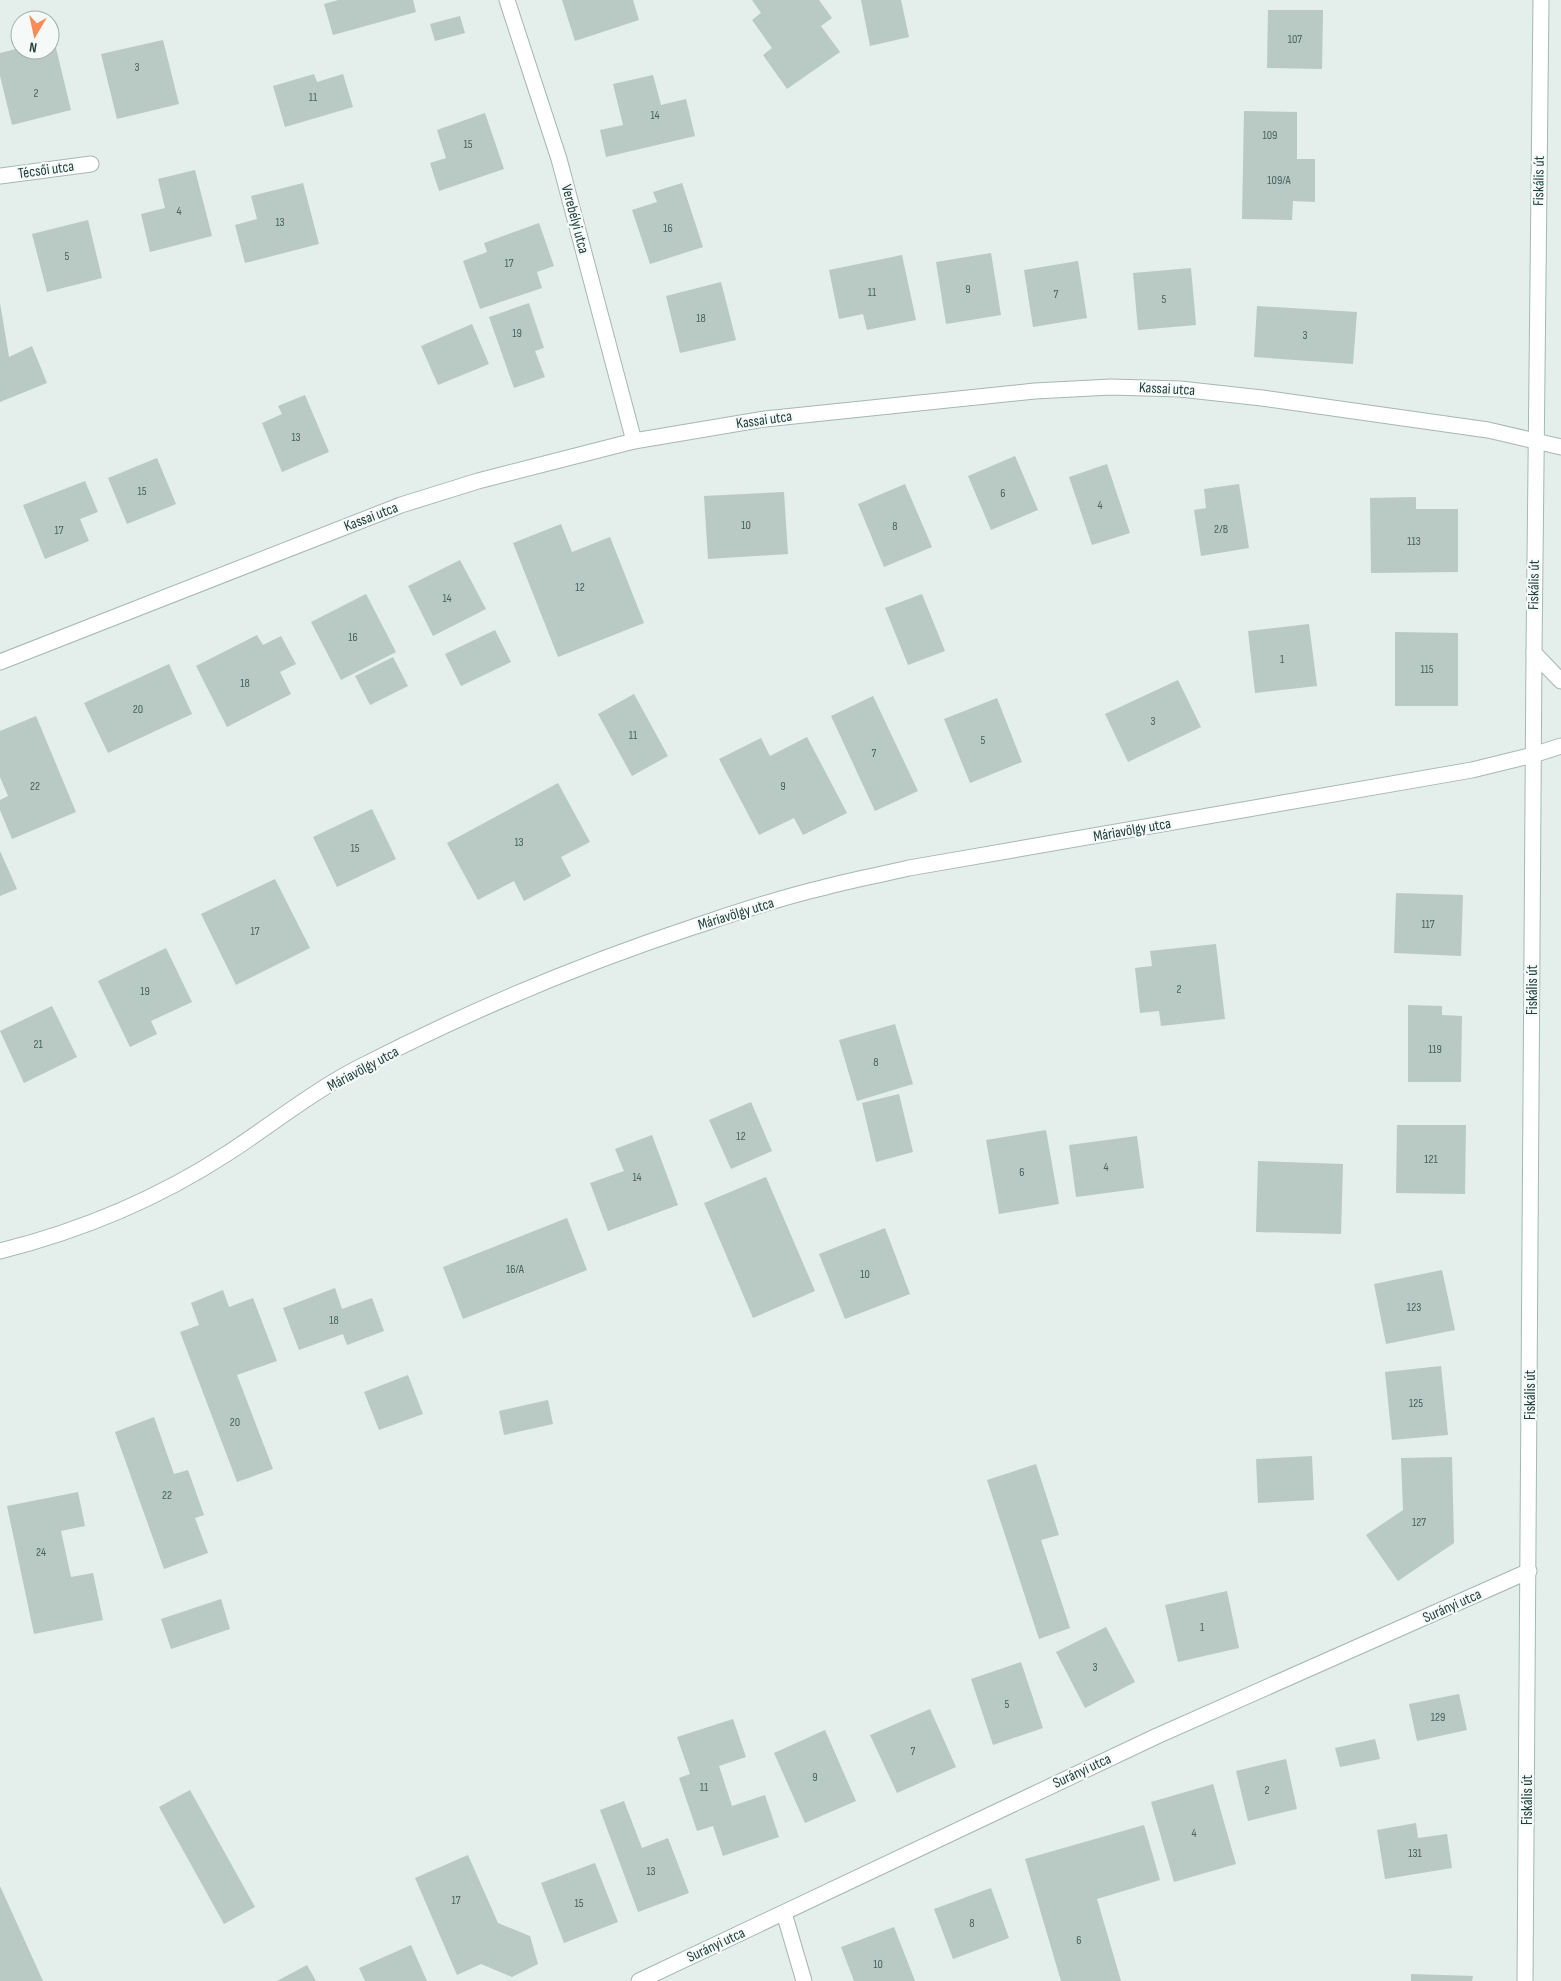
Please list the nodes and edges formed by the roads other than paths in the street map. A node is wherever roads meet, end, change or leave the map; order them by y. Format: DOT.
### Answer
graph roads {
  1 [pos="507,0"];
  2 [pos="1541,0"];
  3 [pos="91,164"];
  4 [pos="0,176"];
  5 [pos="1536,440"];
  6 [pos="634,441"];
  7 [pos="1561,447"];
  8 [pos="1534,653"];
  9 [pos="0,662"];
  10 [pos="1561,682"];
  11 [pos="1561,746"];
  12 [pos="1533,755"];
  13 [pos="0,1251"];
  14 [pos="1529,1571"];
  15 [pos="784,1913"];
  16 [pos="639,1981"];
  17 [pos="804,1981"];
  18 [pos="1525,1981"];
  1 -- 6 [label="street, Verebélyi utca"];
  2 -- 5 [label="street, Fiskális út"];
  3 -- 4 [label="street, Técsői utca"];
  5 -- 6 [label="street, Kassai utca"];
  5 -- 7 [label="street, Kassai utca"];
  5 -- 8 [label="street, Fiskális út"];
  6 -- 9 [label="street, Kassai utca"];
  8 -- 10 [label="street"];
  8 -- 12 [label="street, Fiskális út"];
  11 -- 12 [label="street, Máriavölgy utca"];
  12 -- 13 [label="street, Máriavölgy utca"];
  12 -- 14 [label="street, Fiskális út"];
  14 -- 15 [label="street, Surányi utca"];
  14 -- 18 [label="street, Fiskális út"];
  15 -- 16 [label="street, Surányi utca"];
  15 -- 17 [label="street"];
}
